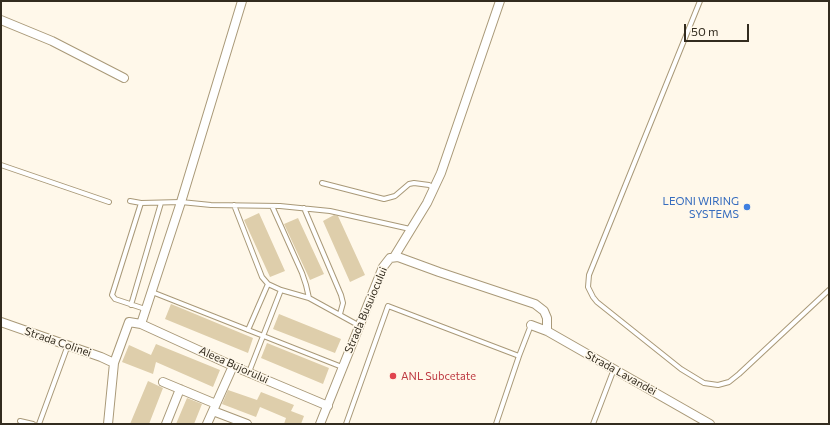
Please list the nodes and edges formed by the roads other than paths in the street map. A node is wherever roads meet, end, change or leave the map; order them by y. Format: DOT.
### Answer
graph roads {
  1 [pos="242,1"];
  2 [pos="500,1"];
  3 [pos="700,1"];
  4 [pos="1,20"];
  5 [pos="124,78"];
  6 [pos="1,165"];
  7 [pos="322,183"];
  8 [pos="434,188"];
  9 [pos="130,201"];
  10 [pos="109,202"];
  11 [pos="161,202"];
  12 [pos="181,202"];
  13 [pos="140,203"];
  14 [pos="234,205"];
  15 [pos="272,206"];
  16 [pos="304,208"];
  17 [pos="410,230"];
  18 [pos="394,257"];
  19 [pos="268,284"];
  20 [pos="281,290"];
  21 [pos="829,290"];
  22 [pos="152,292"];
  23 [pos="309,298"];
  24 [pos="131,305"];
  25 [pos="145,310"];
  26 [pos="340,314"];
  27 [pos="1,322"];
  28 [pos="141,324"];
  29 [pos="358,325"];
  30 [pos="531,325"];
  31 [pos="248,330"];
  32 [pos="547,331"];
  33 [pos="263,336"];
  34 [pos="68,345"];
  35 [pos="519,356"];
  36 [pos="114,363"];
  37 [pos="233,366"];
  38 [pos="342,367"];
  39 [pos="614,369"];
  40 [pos="249,372"];
  41 [pos="163,382"];
  42 [pos="180,389"];
  43 [pos="328,406"];
  44 [pos="214,408"];
  45 [pos="20,421"];
  46 [pos="33,424"];
  47 [pos="39,424"];
  48 [pos="108,424"];
  49 [pos="166,424"];
  50 [pos="207,424"];
  51 [pos="247,424"];
  52 [pos="320,424"];
  53 [pos="346,424"];
  54 [pos="496,424"];
  55 [pos="594,424"];
  56 [pos="710,424"];
  1 -- 12 [label="street"];
  2 -- 8 [label="street"];
  3 -- 21 [label="lane"];
  4 -- 5 [label="street"];
  6 -- 10 [label="lane"];
  7 -- 8 [label="lane"];
  8 -- 17 [label="street"];
  9 -- 13 [label="lane"];
  11 -- 12 [label="lane"];
  11 -- 13 [label="lane"];
  11 -- 24 [label="lane"];
  12 -- 14 [label="lane"];
  12 -- 22 [label="street"];
  13 -- 24 [label="lane"];
  14 -- 15 [label="lane"];
  14 -- 19 [label="lane"];
  15 -- 16 [label="lane"];
  15 -- 23 [label="lane"];
  16 -- 17 [label="lane"];
  16 -- 26 [label="lane"];
  17 -- 18 [label="street"];
  18 -- 29 [label="street, Strada Busuiocului"];
  18 -- 32 [label="street, Strada Busuiocului"];
  19 -- 20 [label="lane"];
  19 -- 31 [label="lane"];
  20 -- 23 [label="lane"];
  20 -- 33 [label="lane"];
  22 -- 25 [label="street"];
  22 -- 31 [label="lane"];
  23 -- 26 [label="lane"];
  24 -- 25 [label="lane"];
  25 -- 28 [label="street"];
  26 -- 29 [label="lane"];
  27 -- 34 [label="street, Strada Colinei"];
  28 -- 36 [label="street"];
  28 -- 37 [label="street, Aleea Bujorului"];
  29 -- 38 [label="street, Strada Busuiocului"];
  30 -- 32 [label="street, Strada Lavandei"];
  30 -- 35 [label="lane"];
  31 -- 33 [label="lane"];
  32 -- 39 [label="street, Strada Lavandei"];
  33 -- 38 [label="lane"];
  33 -- 40 [label="lane"];
  34 -- 36 [label="street, Strada Colinei"];
  34 -- 47 [label="lane"];
  35 -- 53 [label="lane"];
  35 -- 54 [label="lane"];
  36 -- 48 [label="street"];
  37 -- 40 [label="street, Aleea Bujorului"];
  37 -- 44 [label="street"];
  38 -- 43 [label="street, Strada Busuiocului"];
  39 -- 55 [label="lane"];
  39 -- 56 [label="street, Strada Lavandei"];
  40 -- 43 [label="street, Aleea Bujorului"];
  41 -- 42 [label="street"];
  42 -- 44 [label="street"];
  42 -- 49 [label="street"];
  43 -- 52 [label="street, Strada Busuiocului"];
  44 -- 50 [label="street"];
  44 -- 51 [label="street"];
  45 -- 46 [label="lane"];
}
